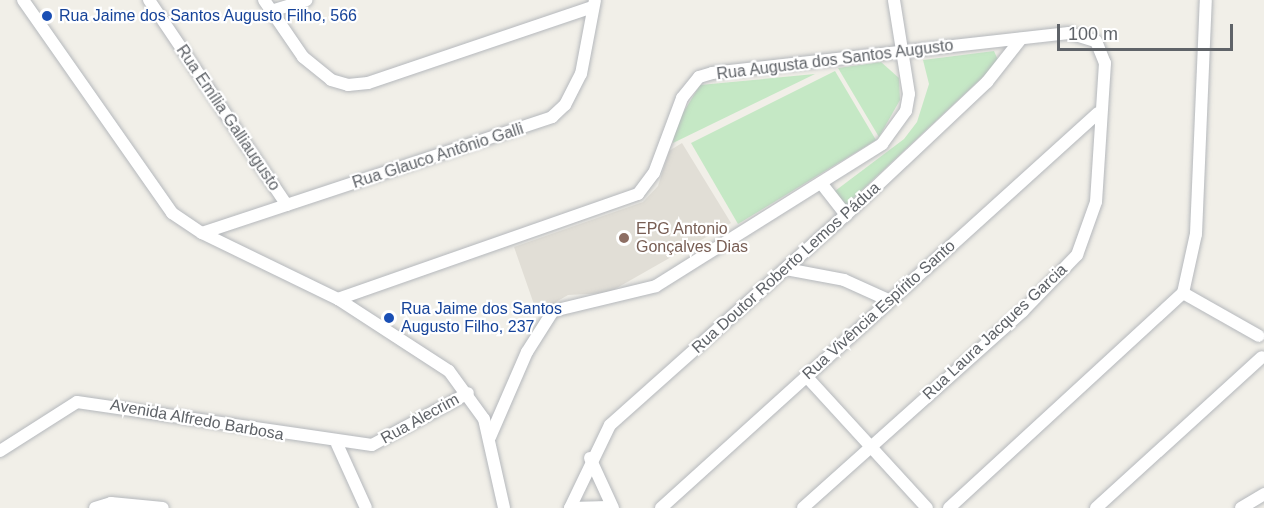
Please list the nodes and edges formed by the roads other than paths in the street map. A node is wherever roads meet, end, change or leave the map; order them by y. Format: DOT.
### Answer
graph roads {
  1 [pos="23,0"];
  2 [pos="150,0"];
  3 [pos="264,0"];
  4 [pos="306,0"];
  5 [pos="894,0"];
  6 [pos="1206,0"];
  7 [pos="594,4"];
  8 [pos="272,11"];
  9 [pos="1021,39"];
  10 [pos="1096,41"];
  11 [pos="902,57"];
  12 [pos="1098,113"];
  13 [pos="821,183"];
  14 [pos="287,205"];
  15 [pos="846,215"];
  16 [pos="202,234"];
  17 [pos="786,269"];
  18 [pos="1184,293"];
  19 [pos="338,299"];
  20 [pos="888,300"];
  21 [pos="1261,333"];
  22 [pos="1263,357"];
  23 [pos="806,376"];
  24 [pos="468,393"];
  25 [pos="490,437"];
  26 [pos="337,444"];
  27 [pos="873,444"];
  28 [pos="0,451"];
  29 [pos="590,458"];
  30 [pos="1264,494"];
  31 [pos="1264,501"];
  32 [pos="613,507"];
  33 [pos="95,508"];
  34 [pos="163,508"];
  35 [pos="366,508"];
  36 [pos="504,508"];
  37 [pos="570,508"];
  38 [pos="661,508"];
  39 [pos="803,508"];
  40 [pos="927,508"];
  41 [pos="949,508"];
  42 [pos="1096,508"];
  43 [pos="1241,508"];
  44 [pos="1261,508"];
  1 -- 16 [label="street"];
  2 -- 14 [label="street, Rua Emília Galliaugusto"];
  3 -- 8 [label="street"];
  4 -- 8 [label="street"];
  5 -- 11 [label="street"];
  6 -- 18 [label="street"];
  7 -- 8 [label="street"];
  7 -- 14 [label="street, Rua Glauco Antônio Galli"];
  9 -- 10 [label="street, Rua Augusta dos Santos Augusto"];
  9 -- 11 [label="street, Rua Augusta dos Santos Augusto"];
  9 -- 15 [label="street, Rua Doutor Roberto Lemos Pádua"];
  10 -- 12 [label="street, Rua Laura Jacques Garcia"];
  11 -- 13 [label="street"];
  11 -- 19 [label="street, Rua Augusta dos Santos Augusto"];
  12 -- 20 [label="street, Rua Vivência Espírito Santo"];
  12 -- 27 [label="street, Rua Laura Jacques Garcia"];
  13 -- 15 [label="street"];
  13 -- 25 [label="street"];
  14 -- 16 [label="street, Rua Glauco Antônio Galli"];
  15 -- 17 [label="street, Rua Doutor Roberto Lemos Pádua"];
  16 -- 19 [label="street"];
  17 -- 20 [label="street"];
  17 -- 29 [label="street, Rua Doutor Roberto Lemos Pádua"];
  18 -- 21 [label="street"];
  18 -- 41 [label="street"];
  19 -- 24 [label="street"];
  20 -- 23 [label="street, Rua Vivência Espírito Santo"];
  21 -- 22 [label="street"];
  22 -- 42 [label="street"];
  23 -- 27 [label="street"];
  23 -- 38 [label="street, Rua Vivência Espírito Santo"];
  24 -- 25 [label="street"];
  24 -- 26 [label="street, Rua Alecrim"];
  25 -- 36 [label="street"];
  26 -- 28 [label="street, Avenida Alfredo Barbosa"];
  26 -- 35 [label="street"];
  27 -- 39 [label="street, Rua Laura Jacques Garcia"];
  27 -- 40 [label="street"];
  29 -- 32 [label="street"];
  29 -- 37 [label="street, Rua Doutor Roberto Lemos Pádua"];
  30 -- 43 [label="street"];
  31 -- 44 [label="street"];
  32 -- 37 [label="street"];
  33 -- 34 [label="street"];
}
